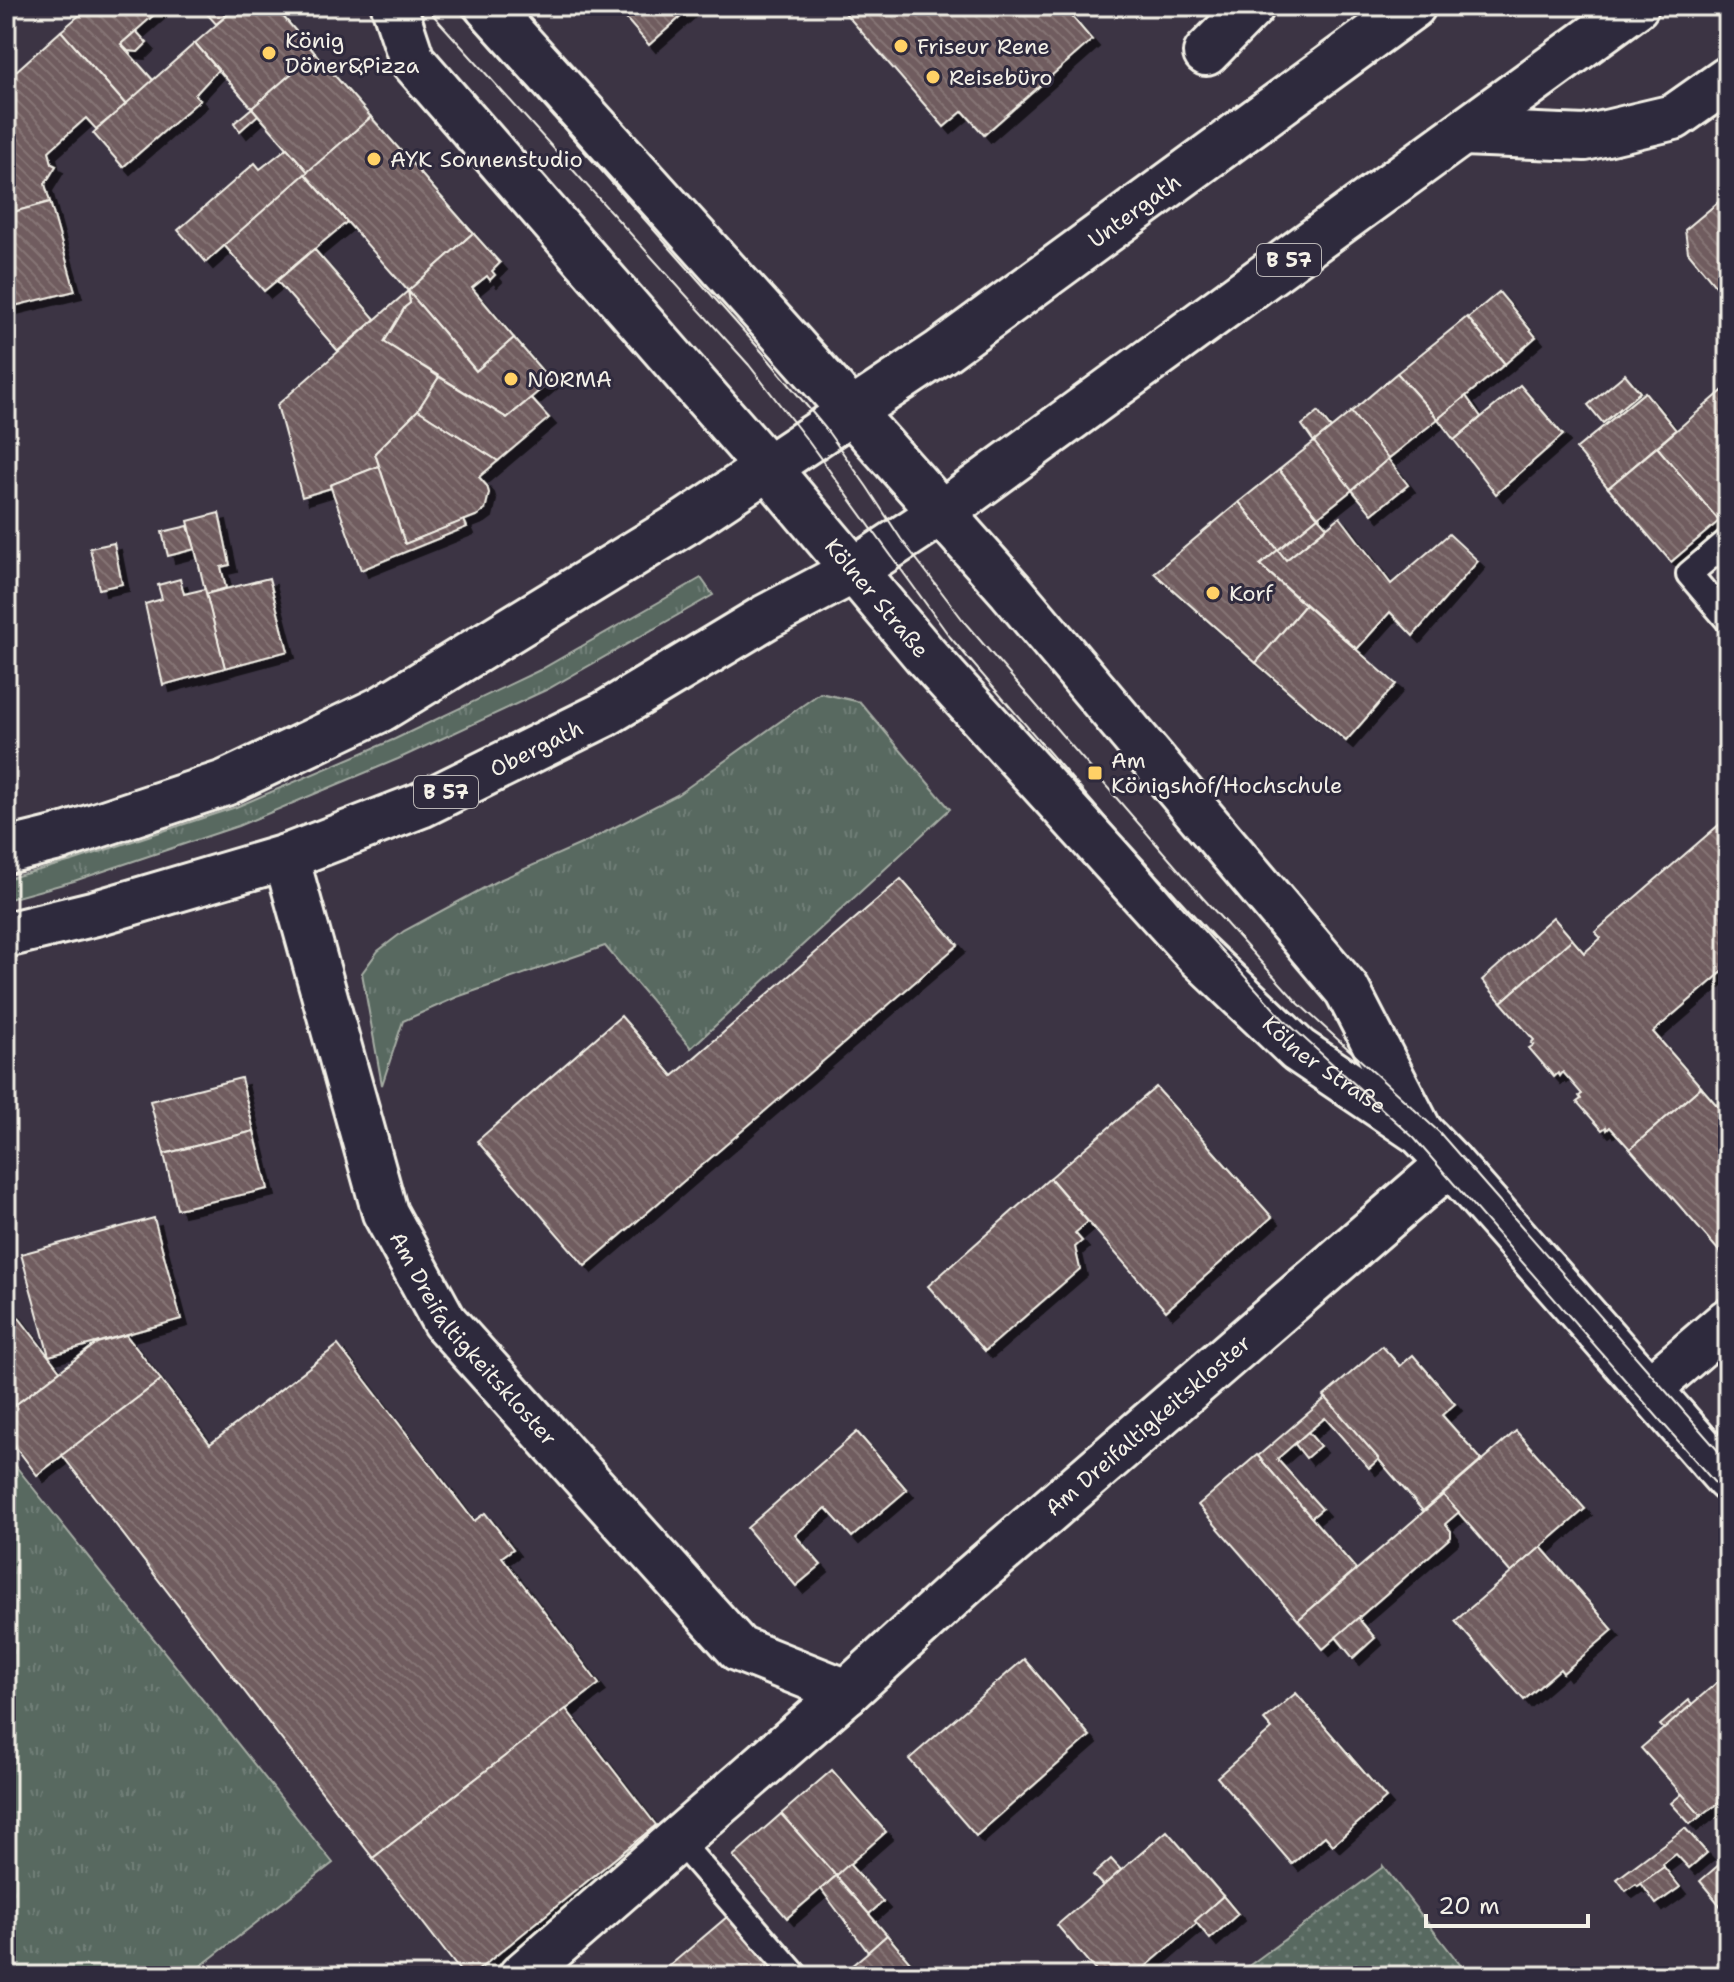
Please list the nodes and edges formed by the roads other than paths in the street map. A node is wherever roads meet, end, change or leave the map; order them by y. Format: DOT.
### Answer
graph roads {
  1 [pos="394,6"];
  2 [pos="487,6"];
  3 [pos="1252,6"];
  4 [pos="1413,6"];
  5 [pos="1636,6"];
  6 [pos="1206,53"];
  7 [pos="1728,79"];
  8 [pos="1463,133"];
  9 [pos="851,411"];
  10 [pos="768,468"];
  11 [pos="941,513"];
  12 [pos="1728,541"];
  13 [pos="853,571"];
  14 [pos="1728,620"];
  15 [pos="6,851"];
  16 [pos="286,857"];
  17 [pos="6,935"];
  18 [pos="1436,1148"];
  19 [pos="1728,1321"];
  20 [pos="1649,1389"];
  21 [pos="1728,1479"];
  22 [pos="847,1692"];
  23 [pos="677,1839"];
  24 [pos="521,1976"];
  25 [pos="796,1976"];
  1 -- 10 [label="main road, Kölner Straße"];
  2 -- 9 [label="main road, Kölner Straße"];
  3 -- 6 [label="main road"];
  4 -- 9 [label="main road, Untergath"];
  5 -- 8 [label="main road, B 57"];
  7 -- 8 [label="main road"];
  8 -- 11 [label="main road, B 57"];
  9 -- 10 [label="main road"];
  9 -- 11 [label="main road, Kölner Straße"];
  10 -- 13 [label="main road, Kölner Straße"];
  10 -- 15 [label="main road"];
  11 -- 13 [label="main road, Obergath / B 57"];
  11 -- 18 [label="main road, Kölner Straße"];
  12 -- 14 [label="lane"];
  13 -- 16 [label="main road, Obergath / B 57"];
  13 -- 18 [label="main road, Kölner Straße"];
  16 -- 17 [label="main road, Obergath / B 57"];
  16 -- 22 [label="main road, Am Dreifaltigkeitskloster"];
  18 -- 20 [label="main road, Kölner Straße"];
  18 -- 22 [label="main road, Am Dreifaltigkeitskloster"];
  19 -- 20 [label="main road"];
  20 -- 21 [label="main road, Kölner Straße"];
  22 -- 23 [label="main road, Am Dreifaltigkeitskloster"];
  23 -- 24 [label="main road, Am Dreifaltigkeitskloster"];
  23 -- 25 [label="lane"];
}
